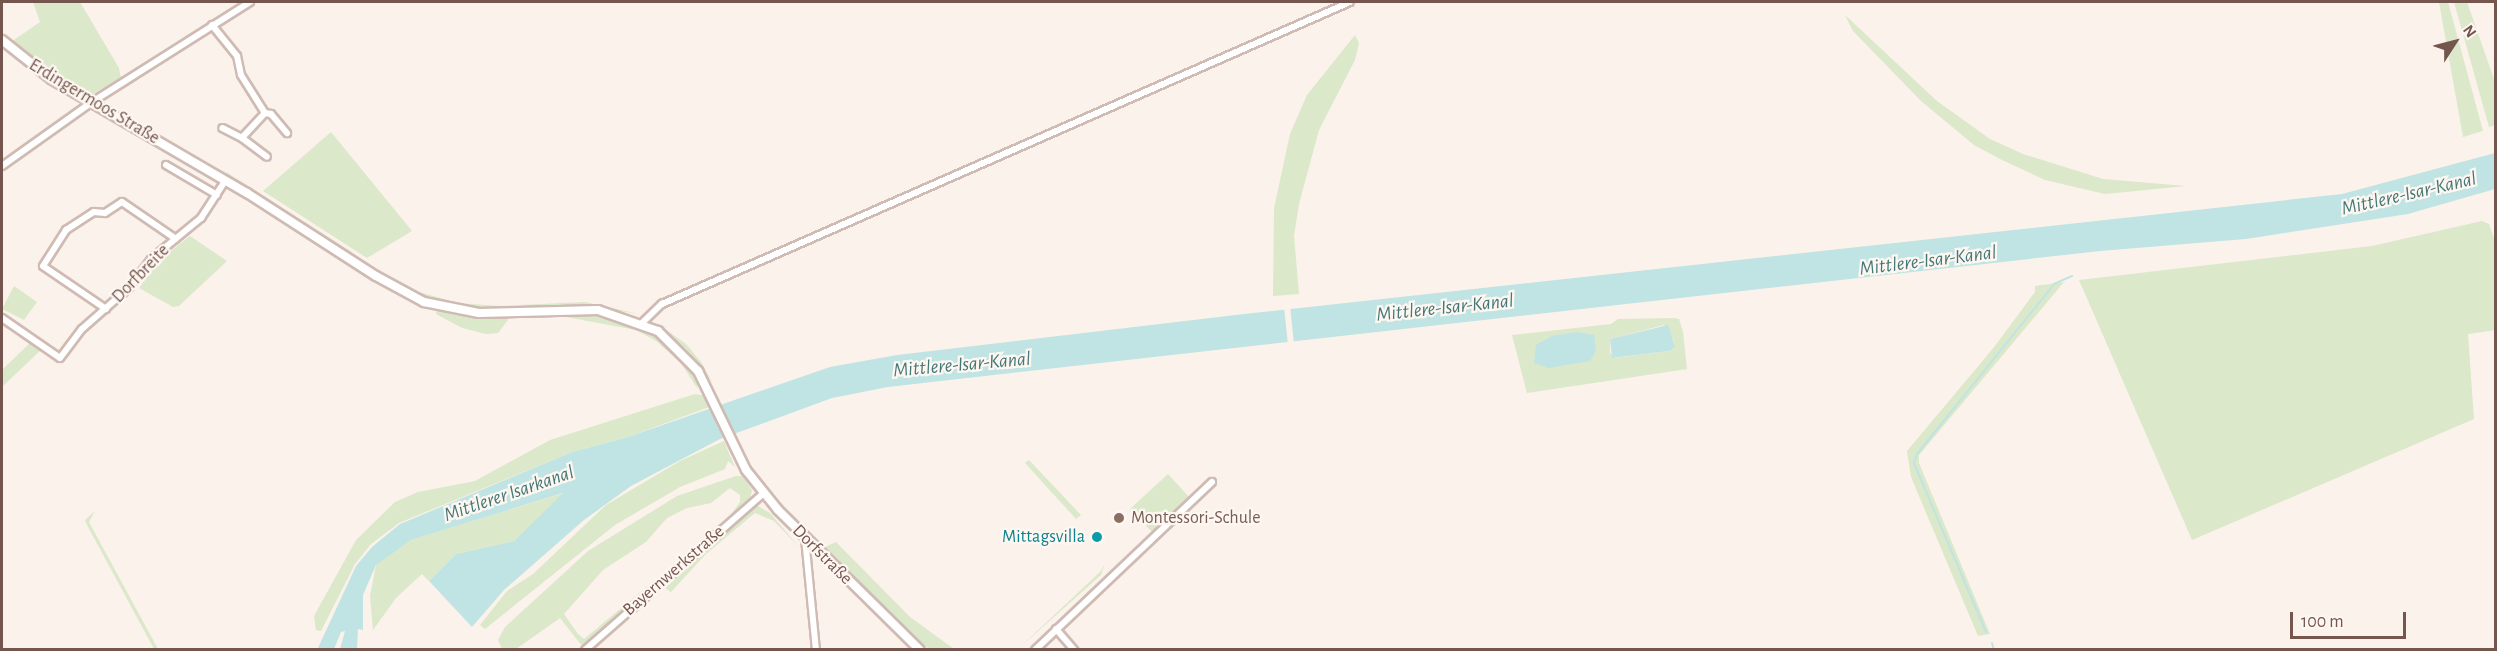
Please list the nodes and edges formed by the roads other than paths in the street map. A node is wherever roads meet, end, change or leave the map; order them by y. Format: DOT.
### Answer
graph roads {
  1 [pos="250,2"];
  2 [pos="1350,2"];
  3 [pos="212,25"];
  4 [pos="2,40"];
  5 [pos="92,102"];
  6 [pos="265,113"];
  7 [pos="222,128"];
  8 [pos="287,133"];
  9 [pos="242,138"];
  10 [pos="267,157"];
  11 [pos="191,159"];
  12 [pos="166,165"];
  13 [pos="2,166"];
  14 [pos="225,181"];
  15 [pos="247,193"];
  16 [pos="217,195"];
  17 [pos="176,238"];
  18 [pos="105,309"];
  19 [pos="2,318"];
  20 [pos="642,323"];
  21 [pos="1212,482"];
  22 [pos="764,493"];
  23 [pos="805,538"];
  24 [pos="1056,629"];
  25 [pos="585,650"];
  26 [pos="816,650"];
  27 [pos="920,650"];
  28 [pos="1035,650"];
  29 [pos="1074,650"];
  1 -- 3 [label="street"];
  2 -- 20 [label="street"];
  3 -- 5 [label="street"];
  3 -- 6 [label="street"];
  4 -- 5 [label="street, Erdingermoos Straße"];
  5 -- 11 [label="street, Erdingermoos Straße"];
  5 -- 13 [label="street"];
  6 -- 8 [label="street"];
  6 -- 9 [label="street"];
  7 -- 9 [label="street"];
  9 -- 10 [label="street"];
  11 -- 14 [label="street, Erdingermoos Straße"];
  11 -- 15 [label="street, Erdingermoos Straße"];
  12 -- 16 [label="street"];
  14 -- 15 [label="street, Erdingermoos Straße"];
  14 -- 16 [label="street, Dorfbreite"];
  15 -- 20 [label="street, Erdingermoos Straße"];
  16 -- 17 [label="street, Dorfbreite"];
  17 -- 18 [label="street, Dorfbreite"];
  17 -- 18 [label="street, Dorfbreite"];
  18 -- 19 [label="street, Dorfbreite"];
  20 -- 22 [label="street, Dorfstraße"];
  21 -- 24 [label="street"];
  22 -- 23 [label="street, Dorfstraße"];
  22 -- 25 [label="street, Bayernwerkstraße"];
  23 -- 26 [label="street"];
  23 -- 27 [label="street, Dorfstraße"];
  24 -- 28 [label="street"];
  24 -- 29 [label="street"];
}
